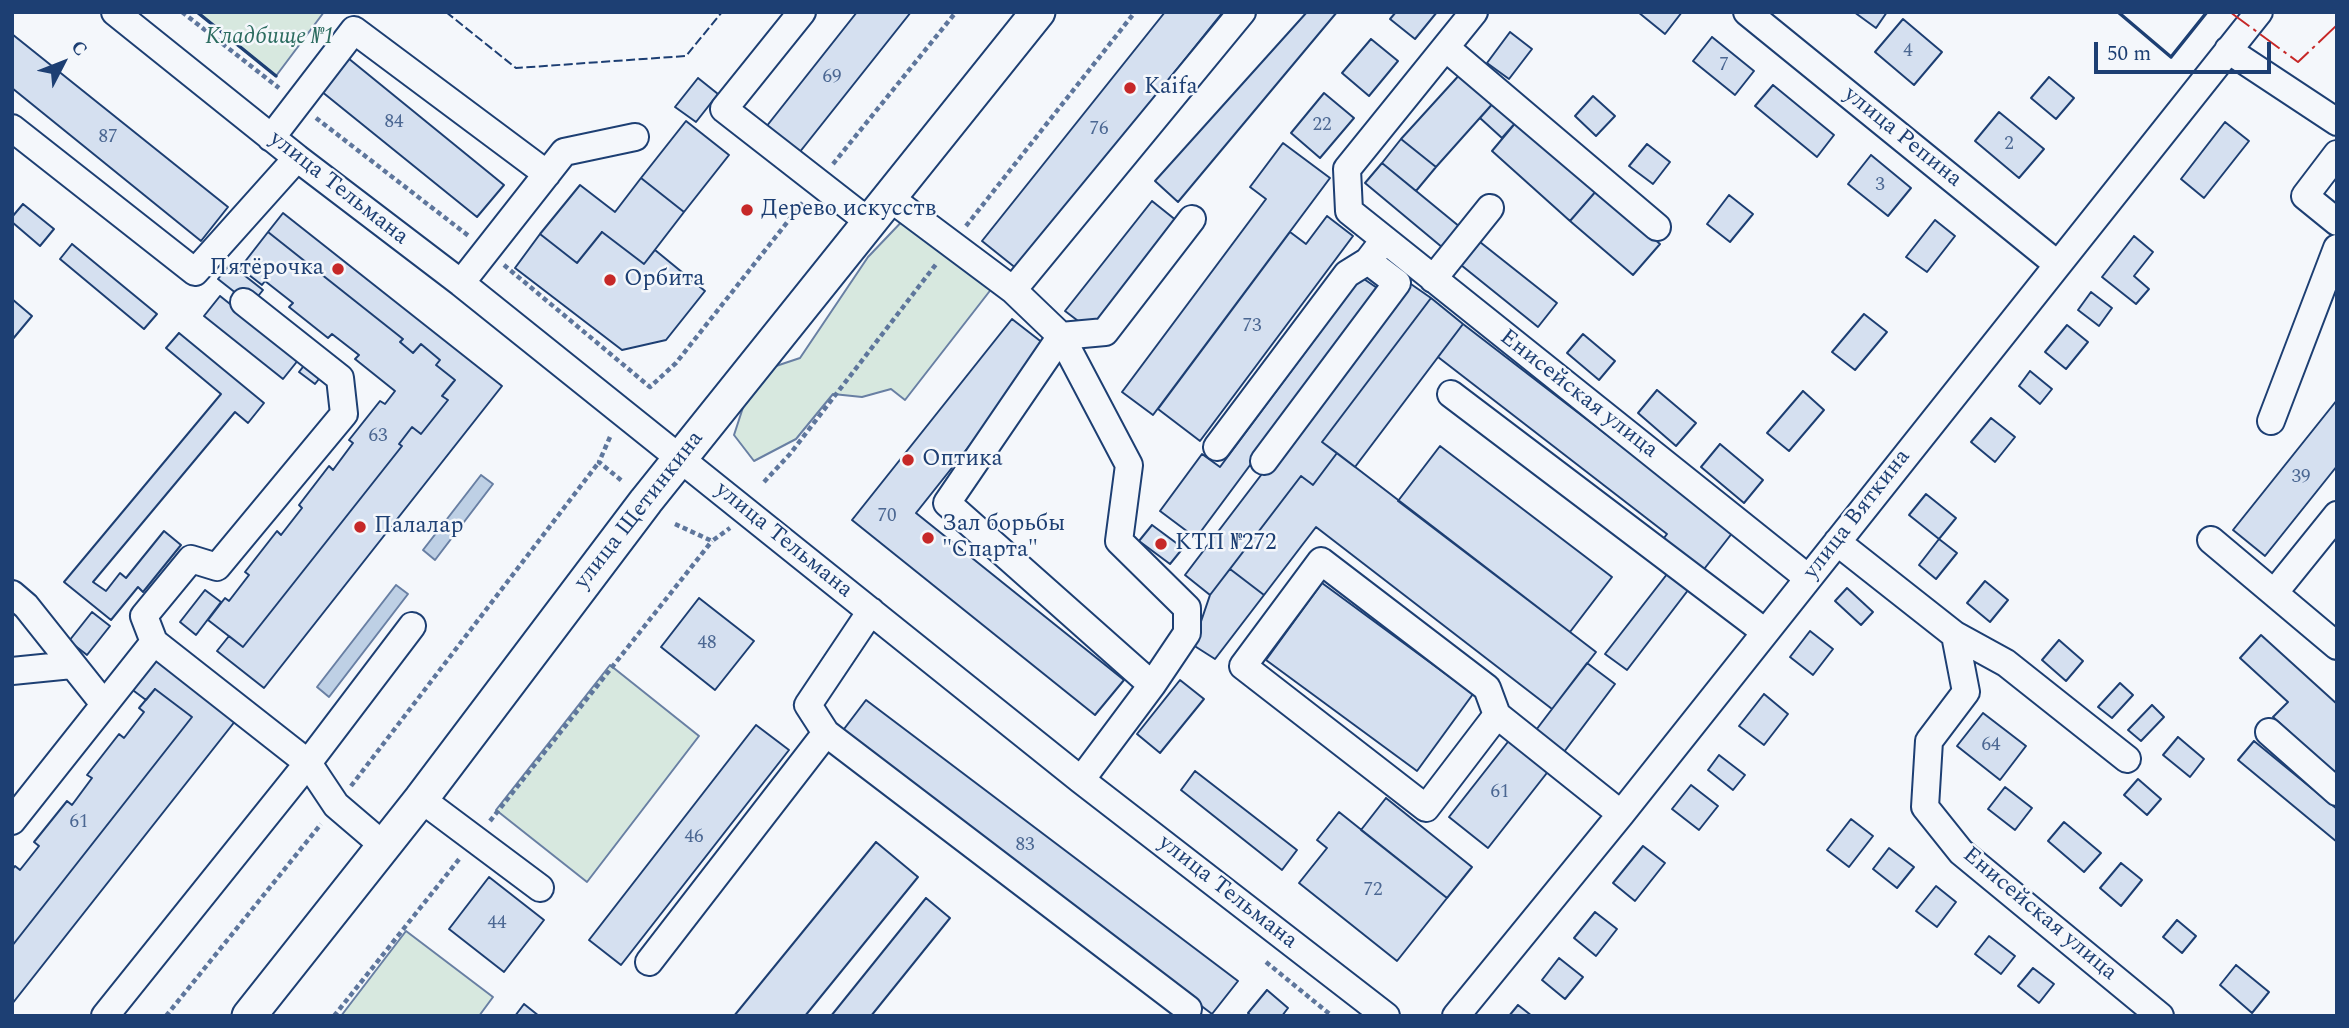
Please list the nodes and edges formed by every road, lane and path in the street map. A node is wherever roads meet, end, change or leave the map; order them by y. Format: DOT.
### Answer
graph roads {
  1 [pos="115,12"];
  2 [pos="182,12"];
  3 [pos="802,12"];
  4 [pos="1038,12"];
  5 [pos="1242,12"];
  6 [pos="1474,12"];
  7 [pos="1748,12"];
  8 [pos="2259,12"];
  9 [pos="1446,48"];
  10 [pos="2228,50"];
  11 [pos="297,102"];
  12 [pos="2337,122"];
  13 [pos="12,128"];
  14 [pos="635,137"];
  15 [pos="271,138"];
  16 [pos="2337,154"];
  17 [pos="297,158"];
  18 [pos="547,174"];
  19 [pos="1490,208"];
  20 [pos="879,210"];
  21 [pos="1192,219"];
  22 [pos="2337,222"];
  23 [pos="1657,227"];
  24 [pos="1384,240"];
  25 [pos="2337,248"];
  26 [pos="487,251"];
  27 [pos="1368,261"];
  28 [pos="2057,264"];
  29 [pos="1433,279"];
  30 [pos="461,283"];
  31 [pos="1013,290"];
  32 [pos="244,302"];
  33 [pos="1061,336"];
  34 [pos="676,363"];
  35 [pos="1451,394"];
  36 [pos="2271,421"];
  37 [pos="610,437"];
  38 [pos="1217,447"];
  39 [pos="680,458"];
  40 [pos="1264,461"];
  41 [pos="599,462"];
  42 [pos="622,481"];
  43 [pos="2337,515"];
  44 [pos="675,524"];
  45 [pos="730,527"];
  46 [pos="2211,540"];
  47 [pos="712,541"];
  48 [pos="1837,542"];
  49 [pos="1808,578"];
  50 [pos="2274,593"];
  51 [pos="12,594"];
  52 [pos="871,611"];
  53 [pos="412,626"];
  54 [pos="1765,632"];
  55 [pos="1955,635"];
  56 [pos="154,642"];
  57 [pos="2337,646"];
  58 [pos="72,665"];
  59 [pos="12,671"];
  60 [pos="1152,685"];
  61 [pos="104,705"];
  62 [pos="1497,715"];
  63 [pos="2269,732"];
  64 [pos="826,733"];
  65 [pos="2127,759"];
  66 [pos="308,764"];
  67 [pos="1081,780"];
  68 [pos="2337,792"];
  69 [pos="421,799"];
  70 [pos="336,805"];
  71 [pos="1621,814"];
  72 [pos="12,821"];
  73 [pos="475,840"];
  74 [pos="384,846"];
  75 [pos="540,888"];
  76 [pos="649,962"];
  77 [pos="1266,962"];
  78 [pos="1188,1009"];
  79 [pos="105,1016"];
  80 [pos="166,1016"];
  81 [pos="249,1016"];
  82 [pos="334,1016"];
  83 [pos="1332,1016"];
  84 [pos="1386,1016"];
  85 [pos="1456,1016"];
  86 [pos="2160,1016"];
  1 -- 15 [label="street, улица Тельмана"];
  2 -- 11 [label="path"];
  3 -- 20 [label="street"];
  4 -- 20 [label="main road, улица Щетинкина"];
  5 -- 31 [label="street"];
  6 -- 9 [label="street"];
  7 -- 28 [label="street, улица Репина"];
  8 -- 10 [label="street, улица Вяткина"];
  9 -- 23 [label="street"];
  9 -- 24 [label="street, Енисейская улица"];
  10 -- 12 [label="street"];
  10 -- 28 [label="street, улица Вяткина"];
  11 -- 15 [label="street"];
  11 -- 18 [label="street"];
  11 -- 26 [label="path"];
  13 -- 17 [label="street"];
  14 -- 18 [label="street"];
  15 -- 17 [label="street, улица Тельмана"];
  16 -- 22 [label="street"];
  17 -- 30 [label="street, улица Тельмана"];
  18 -- 26 [label="street"];
  19 -- 29 [label="street"];
  20 -- 31 [label="street"];
  20 -- 39 [label="main road, улица Щетинкина"];
  21 -- 33 [label="street"];
  24 -- 27 [label="street"];
  24 -- 29 [label="street, Енисейская улица"];
  25 -- 36 [label="street"];
  26 -- 30 [label="street"];
  26 -- 34 [label="path"];
  27 -- 38 [label="street"];
  27 -- 40 [label="street"];
  28 -- 48 [label="street, улица Вяткина"];
  29 -- 49 [label="street, Енисейская улица"];
  30 -- 39 [label="street, улица Тельмана"];
  31 -- 33 [label="street"];
  32 -- 56 [label="street"];
  33 -- 60 [label="street"];
  33 -- 60 [label="street"];
  35 -- 54 [label="street"];
  37 -- 41 [label="path"];
  39 -- 52 [label="street, улица Тельмана"];
  39 -- 69 [label="main road, улица Щетинкина"];
  41 -- 42 [label="path"];
  41 -- 70 [label="path"];
  43 -- 50 [label="street"];
  44 -- 47 [label="path"];
  45 -- 47 [label="path"];
  46 -- 50 [label="street"];
  47 -- 73 [label="path"];
  48 -- 49 [label="street, улица Вяткина"];
  48 -- 55 [label="street"];
  49 -- 54 [label="street, улица Вяткина"];
  50 -- 57 [label="street"];
  51 -- 58 [label="street"];
  52 -- 64 [label="street"];
  52 -- 67 [label="street, улица Тельмана"];
  53 -- 66 [label="street"];
  54 -- 71 [label="street, улица Вяткина"];
  55 -- 65 [label="street"];
  55 -- 86 [label="street, Енисейская улица"];
  56 -- 61 [label="street"];
  56 -- 66 [label="street"];
  58 -- 59 [label="street"];
  58 -- 61 [label="street"];
  60 -- 67 [label="street"];
  61 -- 72 [label="street"];
  62 -- 62 [label="street"];
  62 -- 71 [label="street"];
  63 -- 68 [label="street"];
  64 -- 76 [label="street"];
  64 -- 78 [label="street"];
  66 -- 70 [label="street"];
  66 -- 79 [label="street"];
  67 -- 84 [label="street, улица Тельмана"];
  69 -- 73 [label="street"];
  69 -- 74 [label="main road, улица Щетинкина"];
  70 -- 74 [label="street"];
  70 -- 80 [label="path"];
  71 -- 85 [label="street, улица Вяткина"];
  73 -- 75 [label="street"];
  73 -- 82 [label="path"];
  74 -- 81 [label="main road, улица Щетинкина"];
  77 -- 83 [label="path"];
}
